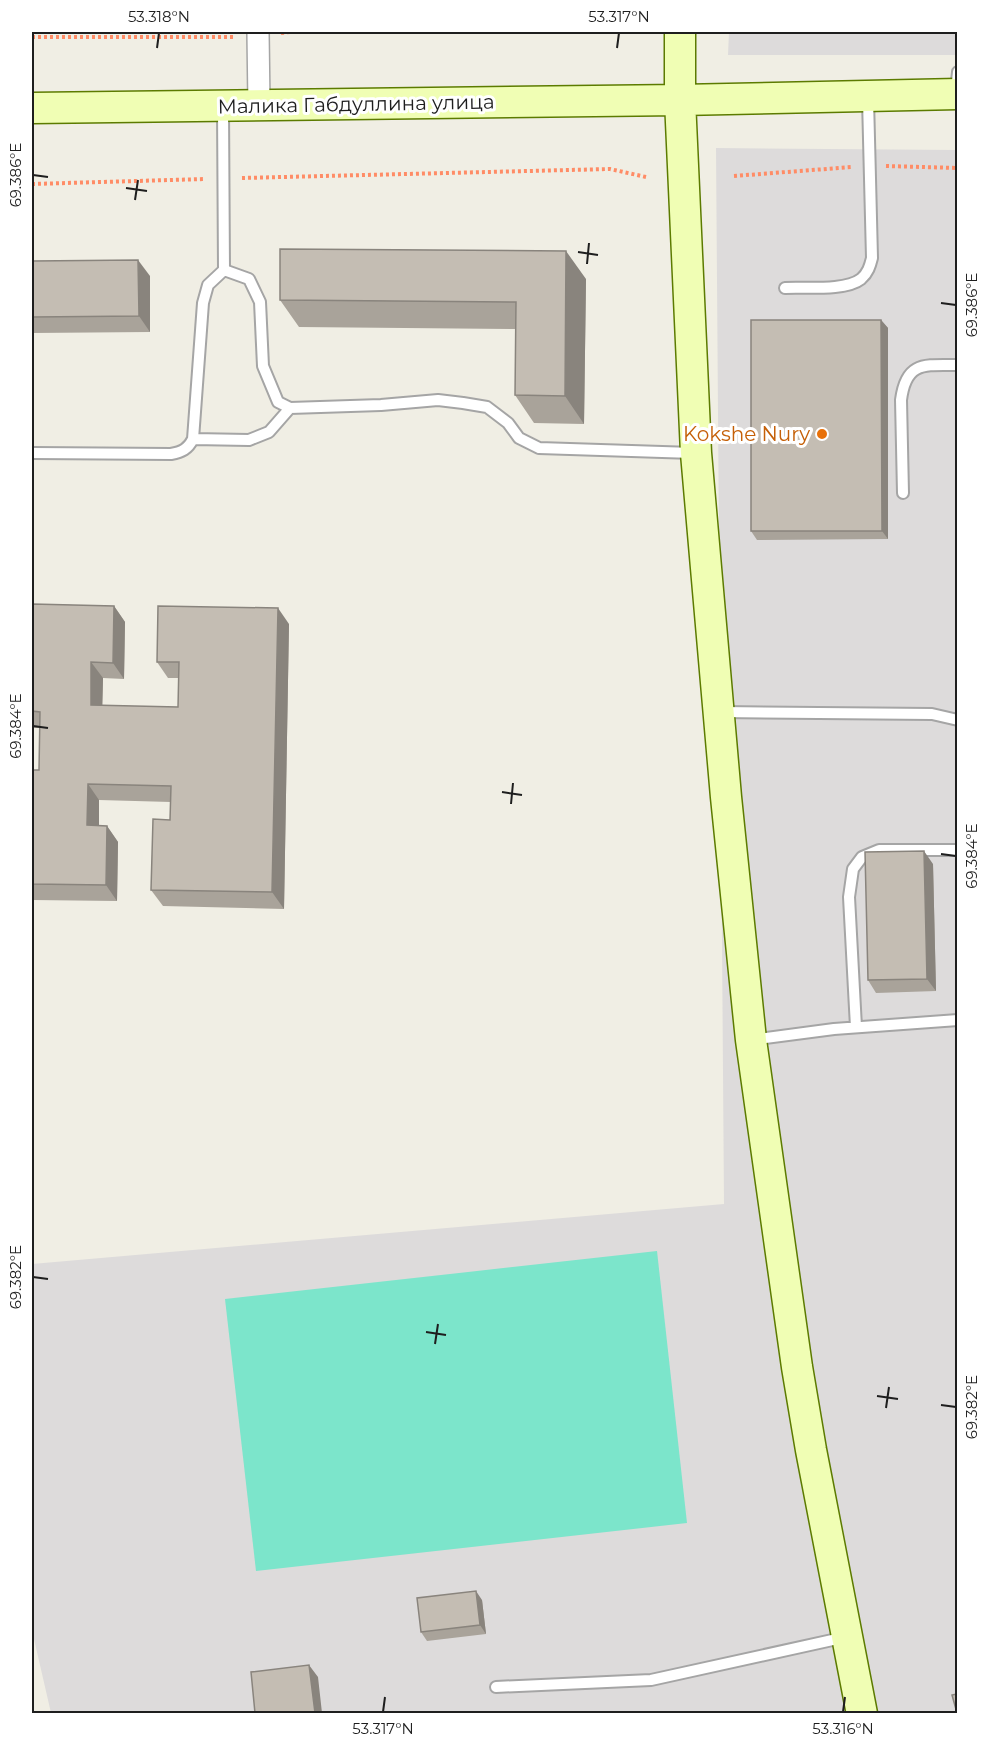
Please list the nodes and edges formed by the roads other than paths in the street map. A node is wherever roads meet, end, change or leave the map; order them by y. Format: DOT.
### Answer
graph roads {
  1 [pos="680,32"];
  2 [pos="258,34"];
  3 [pos="957,87"];
  4 [pos="868,96"];
  5 [pos="680,100"];
  6 [pos="259,105"];
  7 [pos="223,106"];
  8 [pos="32,108"];
  9 [pos="224,270"];
  10 [pos="785,288"];
  11 [pos="957,364"];
  12 [pos="290,408"];
  13 [pos="193,439"];
  14 [pos="32,453"];
  15 [pos="696,453"];
  16 [pos="903,493"];
  17 [pos="718,712"];
  18 [pos="957,720"];
  19 [pos="957,850"];
  20 [pos="957,1020"];
  21 [pos="856,1027"];
  22 [pos="751,1040"];
  23 [pos="846,1637"];
  24 [pos="496,1687"];
  25 [pos="862,1713"];
  1 -- 5 [label="street"];
  2 -- 6 [label="street"];
  3 -- 4 [label="street, Малика Габдуллина улица"];
  4 -- 5 [label="street, Малика Габдуллина улица"];
  4 -- 10 [label="lane"];
  5 -- 6 [label="street, Малика Габдуллина улица"];
  5 -- 15 [label="street"];
  6 -- 7 [label="street, Малика Габдуллина улица"];
  7 -- 8 [label="street, Малика Габдуллина улица"];
  7 -- 9 [label="lane"];
  9 -- 12 [label="lane"];
  9 -- 13 [label="lane"];
  11 -- 16 [label="lane"];
  12 -- 13 [label="lane"];
  12 -- 15 [label="lane"];
  13 -- 14 [label="lane"];
  15 -- 17 [label="street"];
  17 -- 18 [label="lane"];
  17 -- 22 [label="street"];
  19 -- 21 [label="lane"];
  20 -- 21 [label="lane"];
  21 -- 22 [label="lane"];
  22 -- 23 [label="street"];
  23 -- 24 [label="lane"];
  23 -- 25 [label="street"];
}
